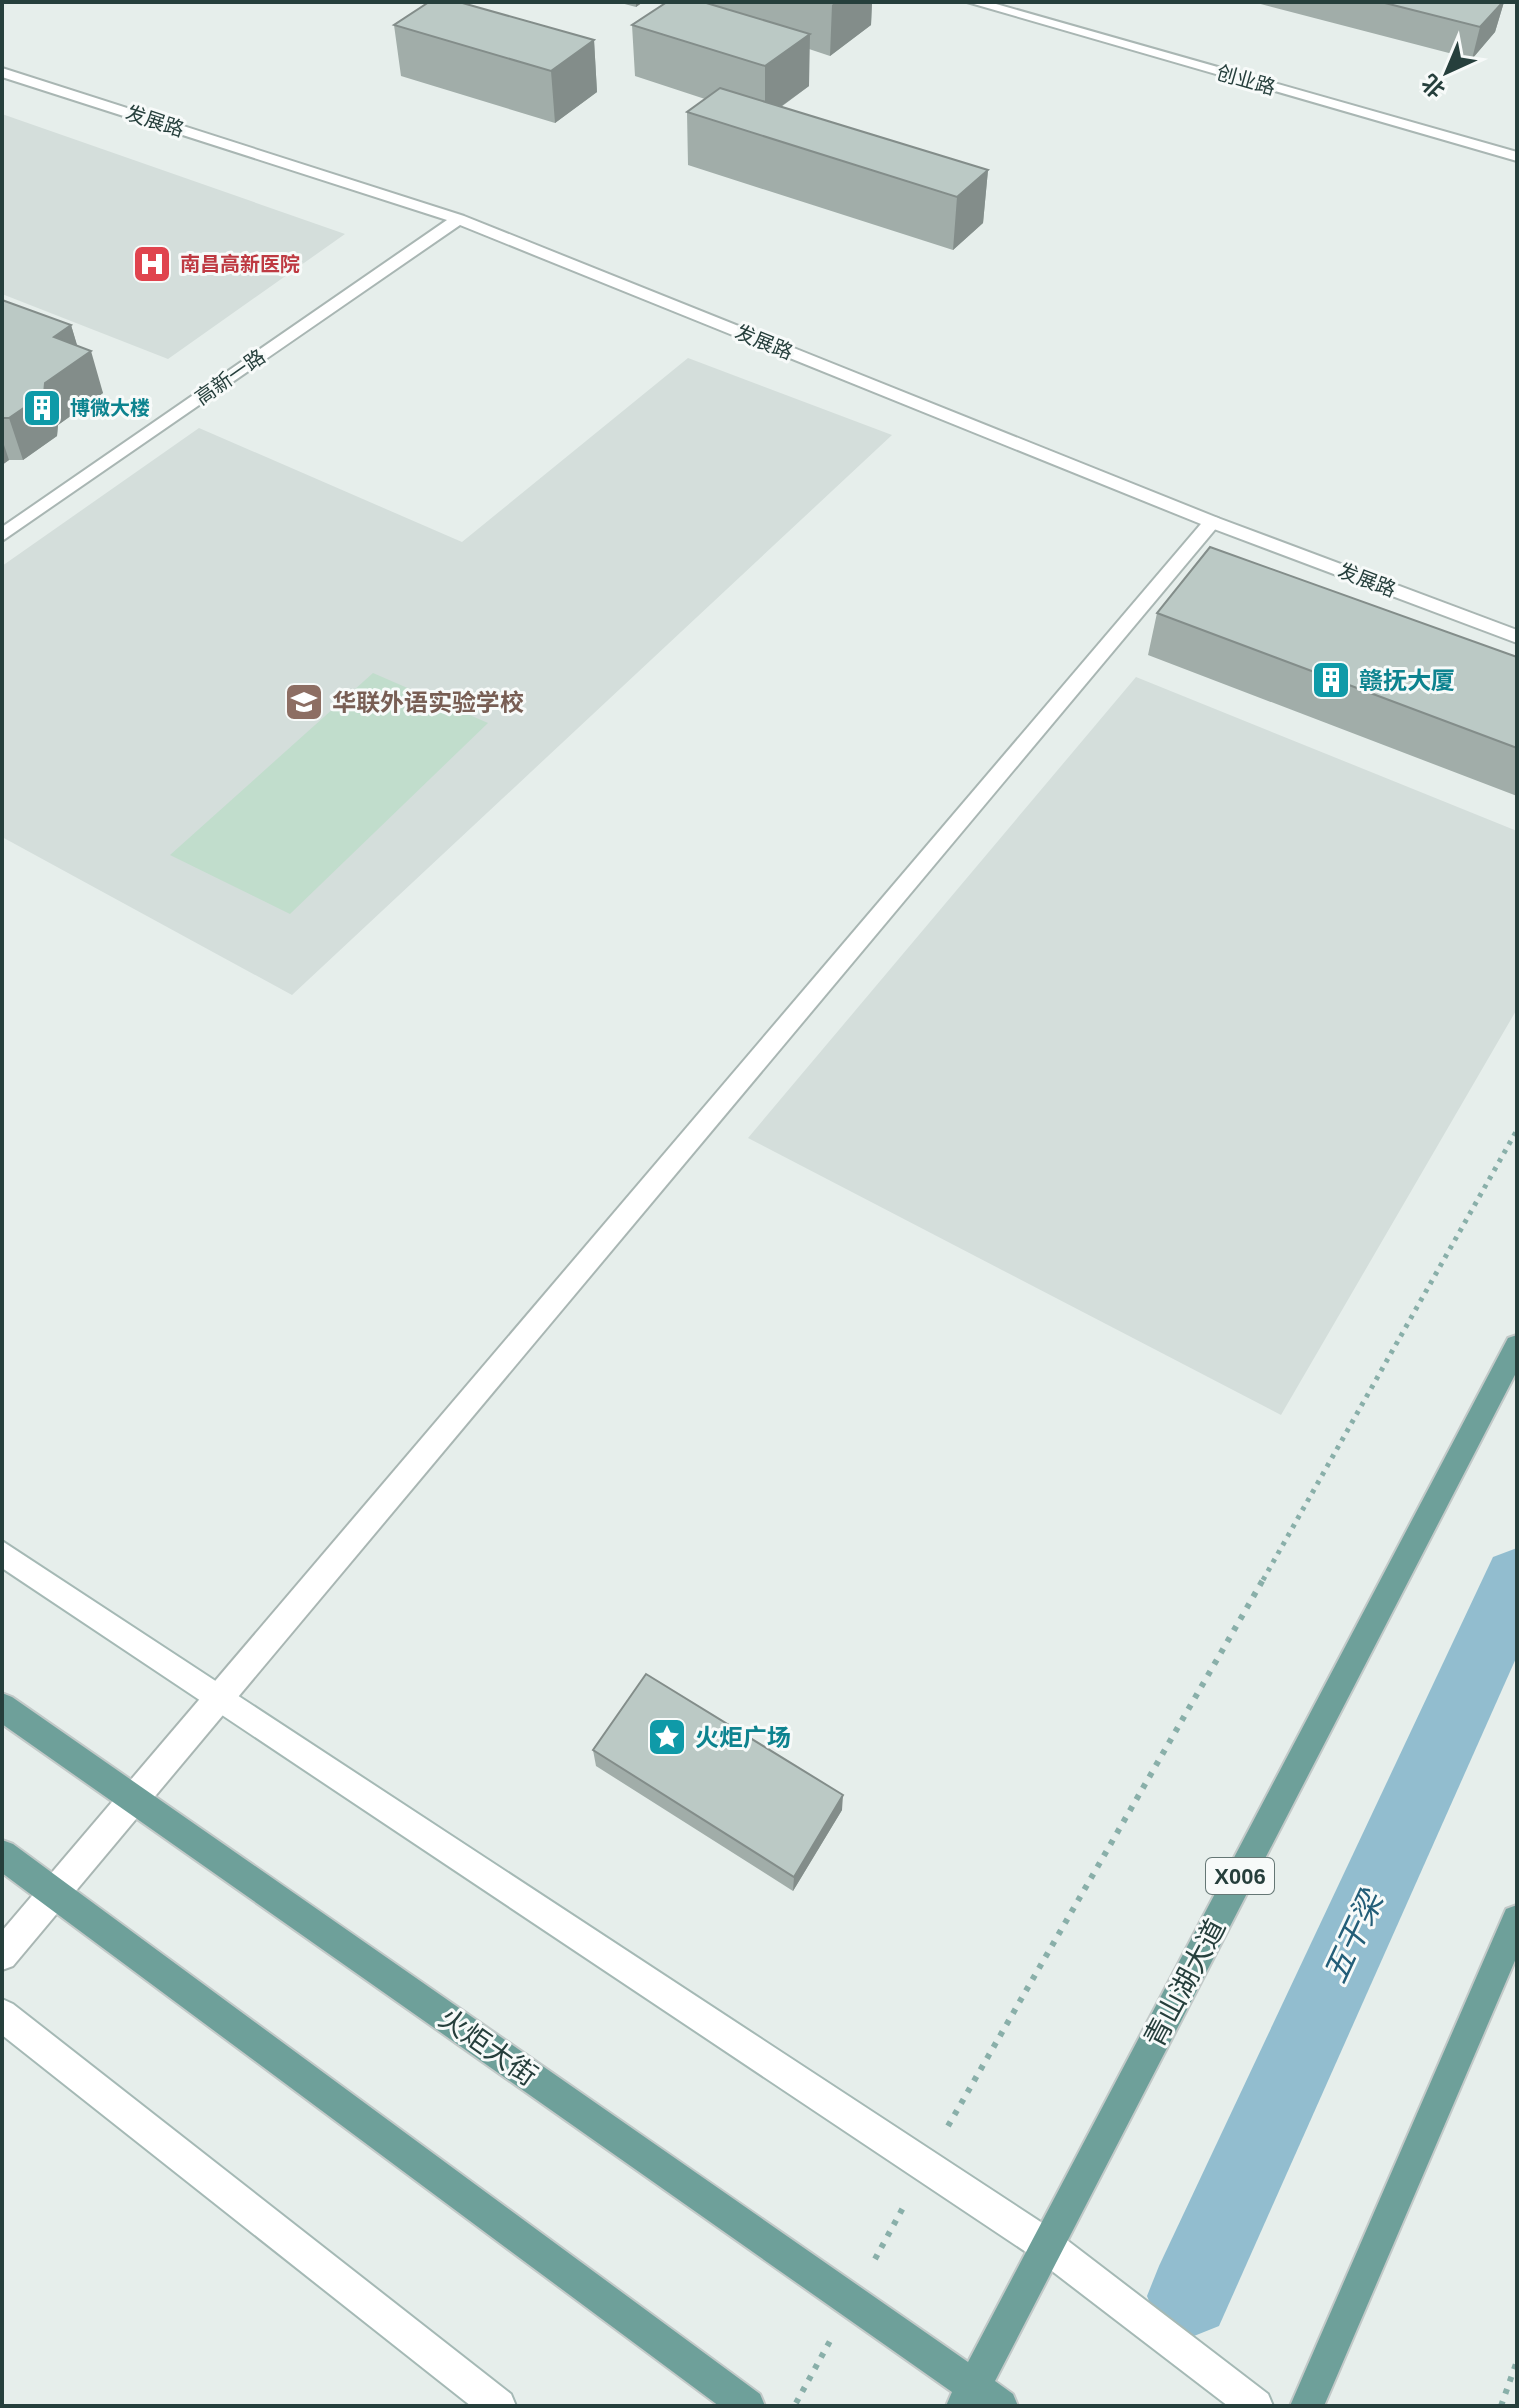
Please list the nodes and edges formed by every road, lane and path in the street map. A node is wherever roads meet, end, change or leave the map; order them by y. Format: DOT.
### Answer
graph roads {
  1 [pos="974,2"];
  2 [pos="2,72"];
  3 [pos="1517,157"];
  4 [pos="459,219"];
  5 [pos="1212,522"];
  6 [pos="2,535"];
  7 [pos="1517,637"];
  8 [pos="1517,1130"];
  9 [pos="1517,1346"];
  10 [pos="2,1553"];
  11 [pos="220,1697"];
  12 [pos="2,1707"];
  13 [pos="134,1799"];
  14 [pos="2,1855"];
  15 [pos="53,1893"];
  16 [pos="1517,1920"];
  17 [pos="2,1955"];
  18 [pos="2,2015"];
  19 [pos="926,2165"];
  20 [pos="1047,2246"];
  21 [pos="852,2301"];
  22 [pos="1517,2361"];
  23 [pos="979,2399"];
  24 [pos="499,2406"];
  25 [pos="748,2406"];
  26 [pos="794,2406"];
  27 [pos="1256,2406"];
  28 [pos="1307,2406"];
  29 [pos="1501,2406"];
  1 -- 3 [label="street, 创业路"];
  2 -- 4 [label="street, 发展路"];
  4 -- 5 [label="street, 发展路"];
  4 -- 6 [label="street, 高新一路"];
  5 -- 7 [label="street, 发展路"];
  5 -- 11 [label="street"];
  8 -- 19 [label="path"];
  9 -- 20 [label="main road, 青山湖大道 / X006"];
  10 -- 11 [label="street"];
  11 -- 13 [label="street"];
  11 -- 19 [label="street"];
  12 -- 13 [label="main road, 火炬大街"];
  13 -- 15 [label="street"];
  13 -- 21 [label="main road, 火炬大街"];
  14 -- 15 [label="main road"];
  15 -- 17 [label="street"];
  15 -- 25 [label="main road"];
  16 -- 28 [label="main road"];
  18 -- 24 [label="street"];
  19 -- 20 [label="street"];
  19 -- 21 [label="path"];
  20 -- 23 [label="main road, 青山湖大道 / X006"];
  20 -- 27 [label="street"];
  21 -- 23 [label="main road, 火炬大街"];
  21 -- 26 [label="path"];
  22 -- 29 [label="path"];
}
